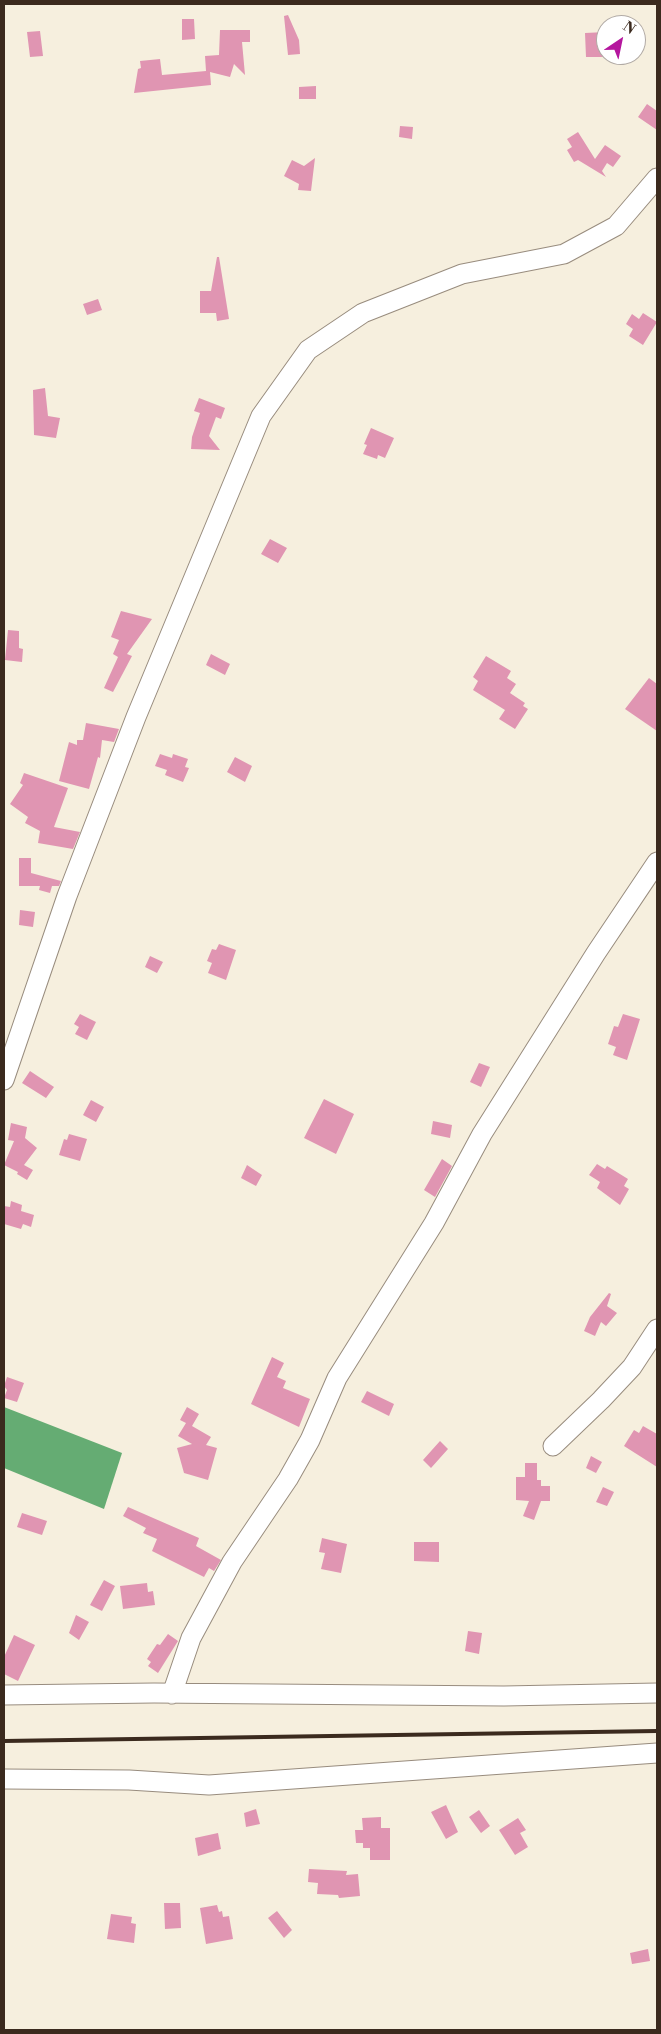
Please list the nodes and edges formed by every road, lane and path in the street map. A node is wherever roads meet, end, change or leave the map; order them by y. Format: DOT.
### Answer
graph roads {
  1 [pos="657,178"];
  2 [pos="657,862"];
  3 [pos="4,1080"];
  4 [pos="657,1328"];
  5 [pos="553,1446"];
  6 [pos="657,1693"];
  7 [pos="172,1694"];
  8 [pos="4,1695"];
  9 [pos="657,1753"];
  10 [pos="4,1779"];
  1 -- 3 [label="street"];
  2 -- 7 [label="street"];
  4 -- 5 [label="street"];
  6 -- 7 [label="street"];
  7 -- 8 [label="street"];
  9 -- 10 [label="street"];
}
